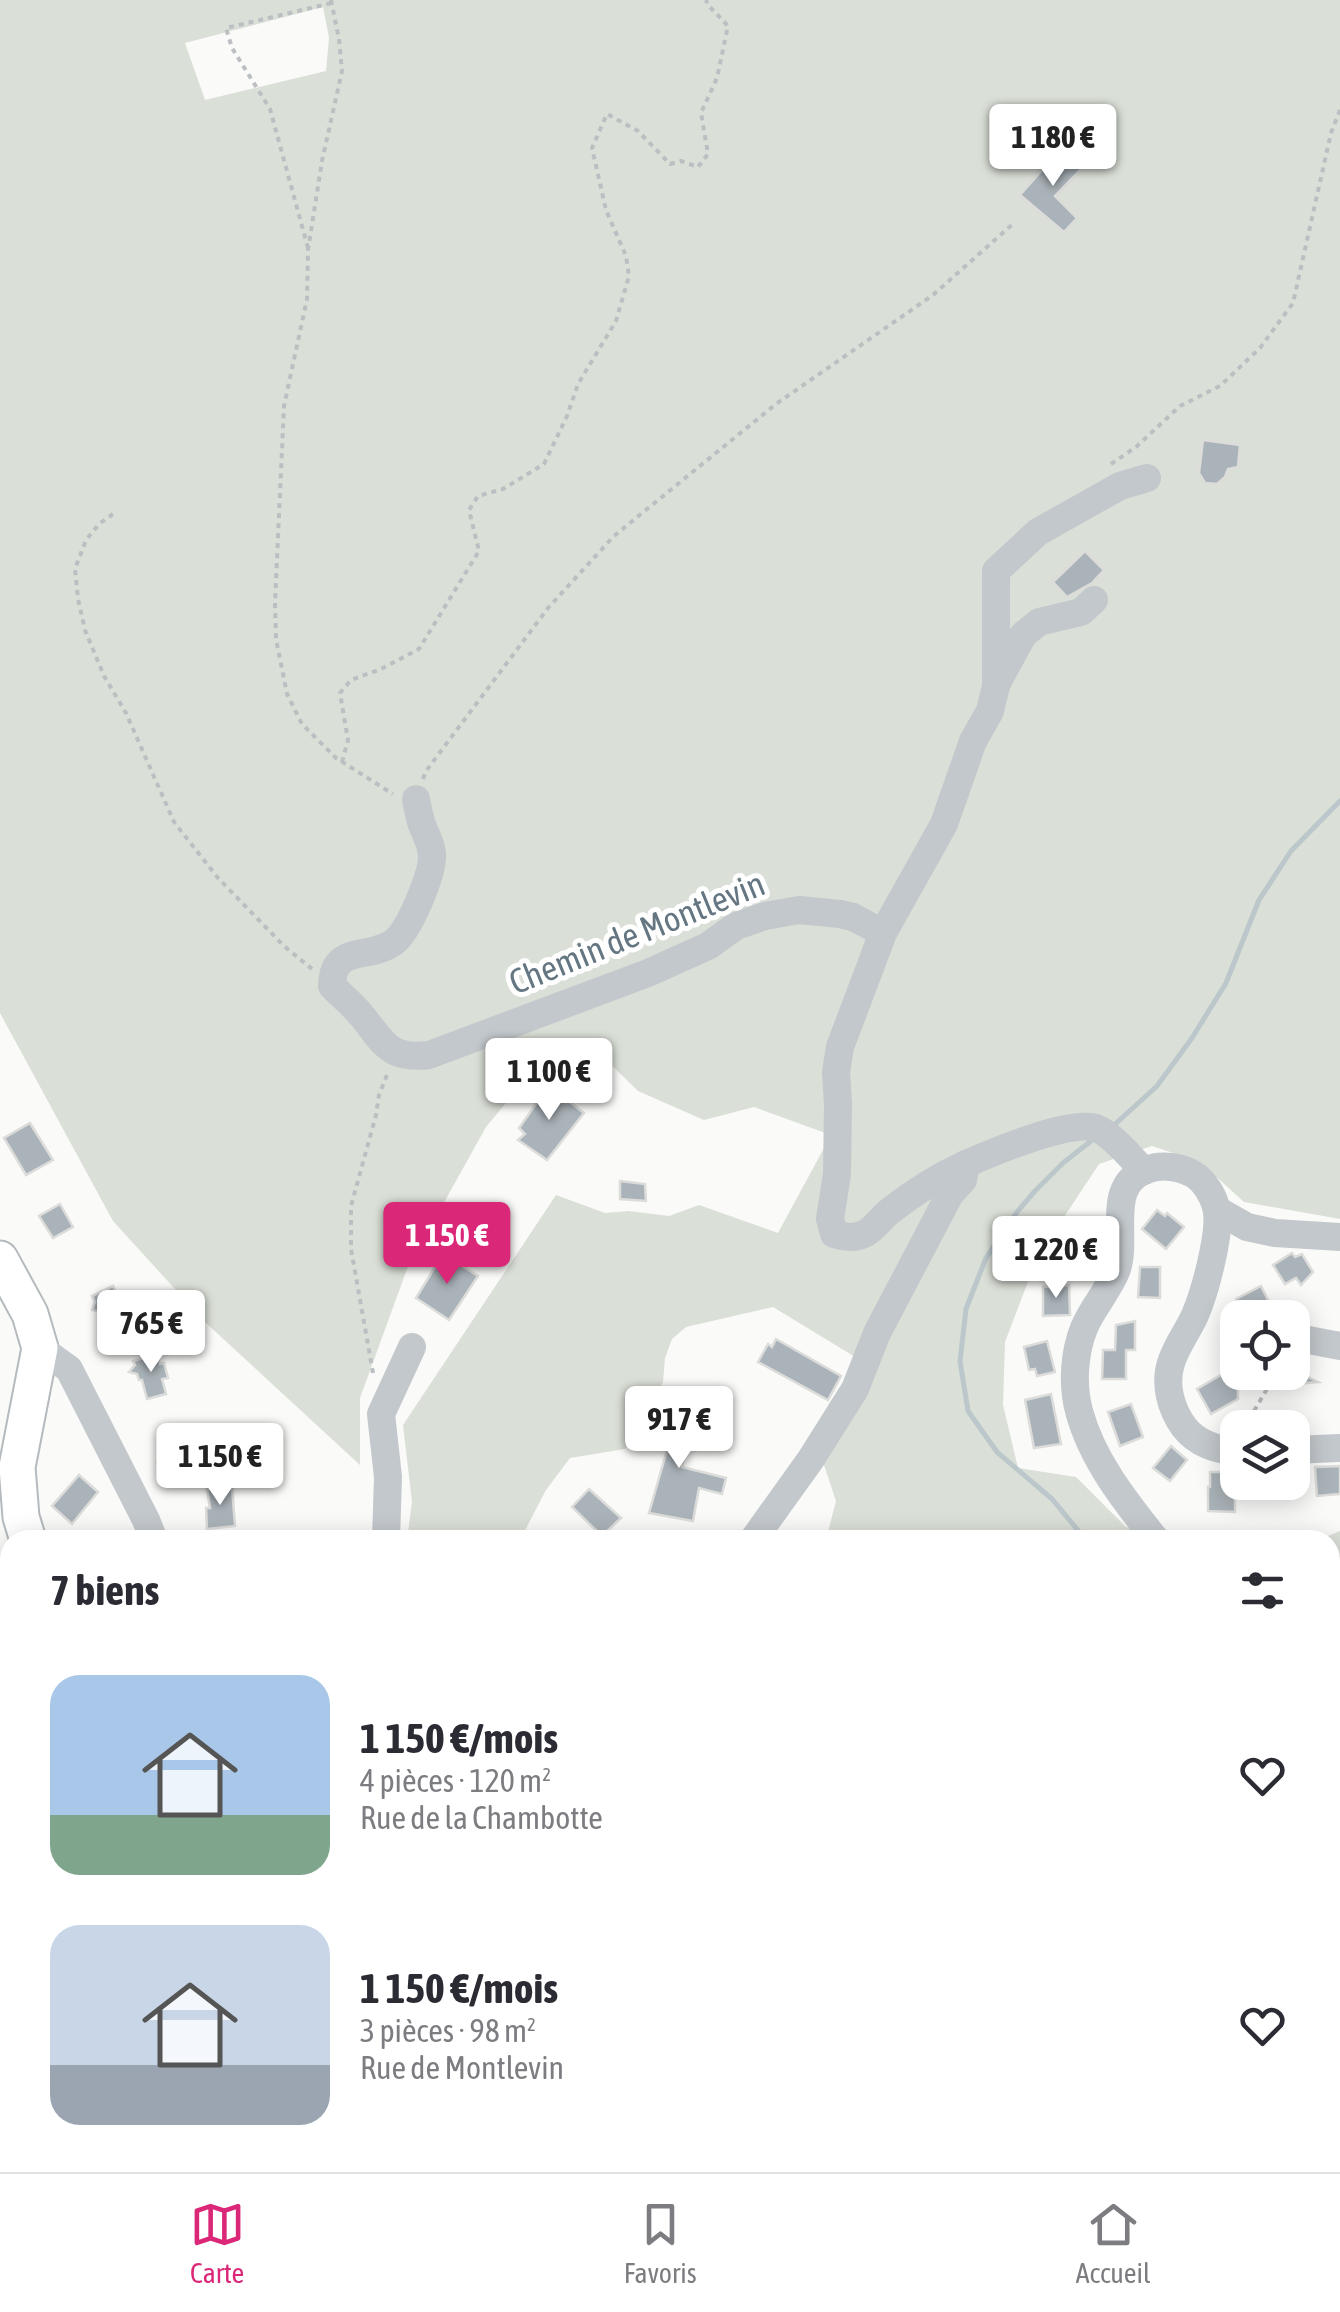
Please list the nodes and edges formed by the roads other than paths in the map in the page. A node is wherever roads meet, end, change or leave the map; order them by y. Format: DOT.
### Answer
graph roads {
  1 [pos="1147,478"];
  2 [pos="1094,600"];
  3 [pos="996,686"];
  4 [pos="416,799"];
  5 [pos="883,933"];
  6 [pos="966,1164"];
  7 [pos="1144,1171"];
  8 [pos="1217,1210"];
  9 [pos="1340,1237"];
  10 [pos="0,1259"];
  11 [pos="1310,1340"];
  12 [pos="1340,1346"];
  13 [pos="412,1347"];
  14 [pos="40,1348"];
  15 [pos="1220,1448"];
  16 [pos="1340,1448"];
  17 [pos="1310,1449"];
  18 [pos="8,1458"];
  19 [pos="25,1530"];
  20 [pos="150,1530"];
  21 [pos="386,1530"];
  22 [pos="760,1530"];
  23 [pos="1148,1530"];
  1 -- 3 [label="street"];
  2 -- 3 [label="street"];
  3 -- 5 [label="street"];
  4 -- 5 [label="street, Chemin de Montlevin"];
  5 -- 6 [label="street"];
  6 -- 7 [label="street"];
  6 -- 22 [label="street"];
  7 -- 8 [label="street"];
  7 -- 23 [label="street"];
  8 -- 9 [label="street"];
  8 -- 15 [label="street"];
  10 -- 14 [label="main road"];
  11 -- 12 [label="street"];
  13 -- 21 [label="street"];
  14 -- 18 [label="main road"];
  14 -- 20 [label="street"];
  16 -- 17 [label="street"];
  18 -- 19 [label="main road"];
}
